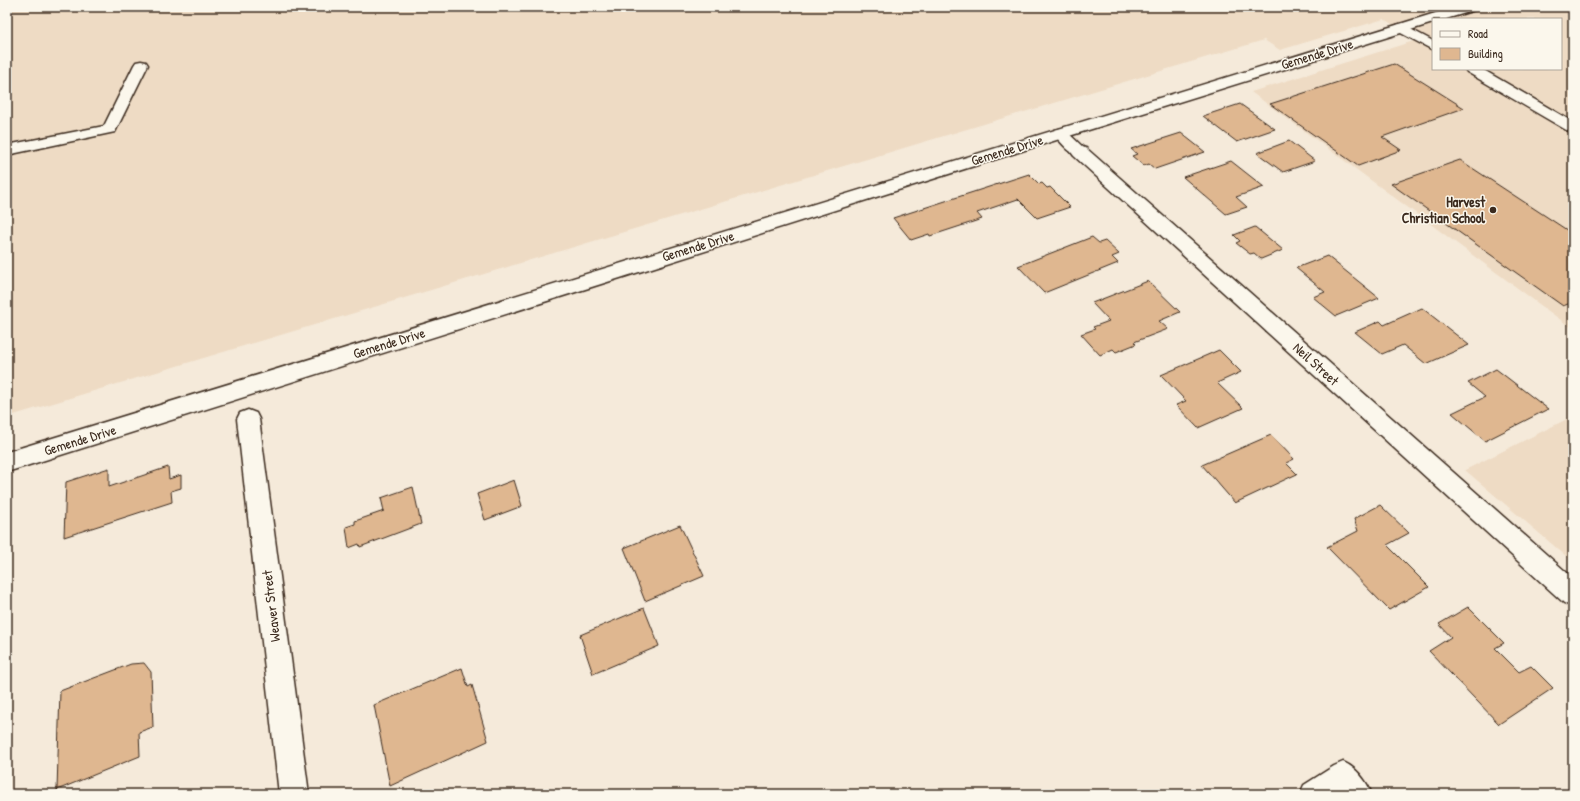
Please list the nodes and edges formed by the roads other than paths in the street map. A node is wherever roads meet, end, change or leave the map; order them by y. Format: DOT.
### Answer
graph roads {
  1 [pos="1470,7"];
  2 [pos="1434,18"];
  3 [pos="1432,19"];
  4 [pos="1395,30"];
  5 [pos="1432,46"];
  6 [pos="141,65"];
  7 [pos="1474,70"];
  8 [pos="1573,128"];
  9 [pos="1060,133"];
  10 [pos="7,150"];
  11 [pos="1080,152"];
  12 [pos="248,419"];
  13 [pos="7,462"];
  14 [pos="1573,595"];
  15 [pos="294,794"];
  16 [pos="1313,794"];
  17 [pos="1359,794"];
  1 -- 2 [label="street, Gemende Drive"];
  3 -- 4 [label="street, Gemende Drive"];
  4 -- 5 [label="lane"];
  4 -- 9 [label="street, Gemende Drive"];
  6 -- 10 [label="lane"];
  7 -- 8 [label="lane"];
  9 -- 11 [label="lane, Neil Street"];
  9 -- 13 [label="street, Gemende Drive"];
  11 -- 14 [label="street, Neil Street"];
  12 -- 15 [label="street, Weaver Street"];
  16 -- 17 [label="lane"];
}
